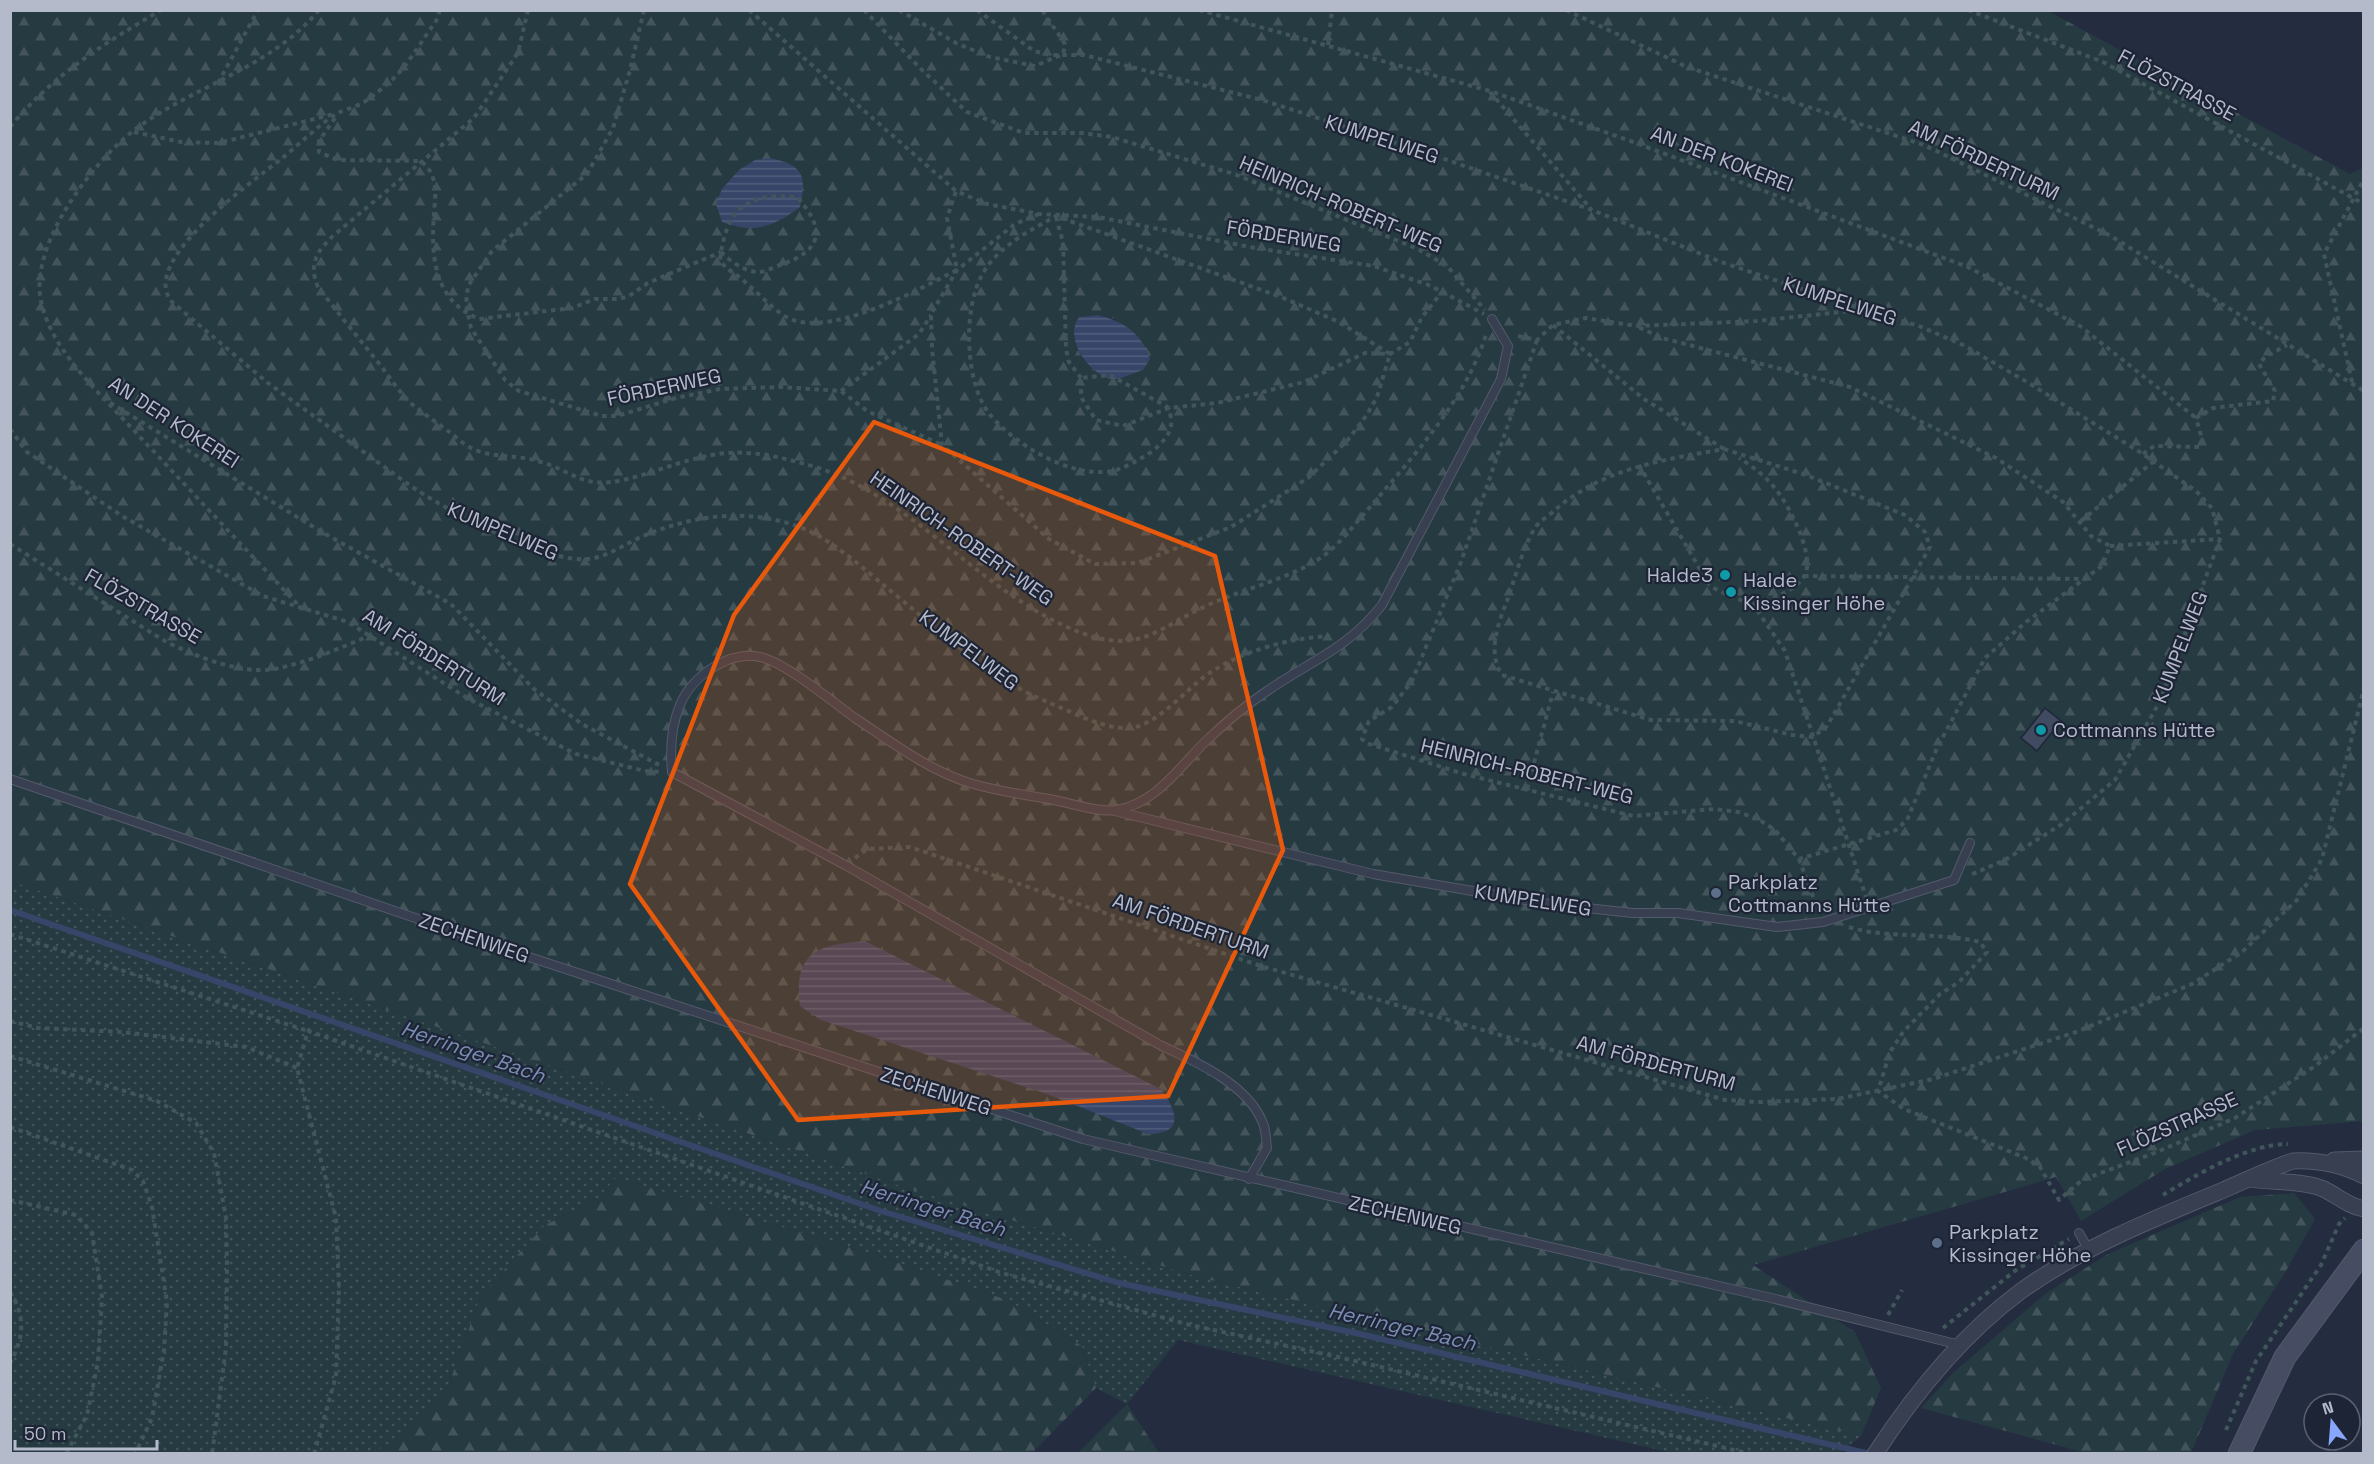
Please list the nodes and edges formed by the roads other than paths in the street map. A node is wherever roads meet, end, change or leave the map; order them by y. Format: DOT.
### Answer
graph roads {
  1 [pos="1492,319"];
  2 [pos="10,779"];
  3 [pos="1113,811"];
  4 [pos="1970,843"];
  5 [pos="2364,1159"];
  6 [pos="2312,1160"];
  7 [pos="2364,1176"];
  8 [pos="1249,1179"];
  9 [pos="2250,1179"];
  10 [pos="2364,1209"];
  11 [pos="2079,1233"];
  12 [pos="2089,1250"];
  13 [pos="2364,1250"];
  14 [pos="1961,1346"];
  15 [pos="1875,1454"];
  16 [pos="2239,1454"];
  1 -- 3 [label="lane"];
  2 -- 8 [label="lane, ZECHENWEG"];
  3 -- 4 [label="lane, KUMPELWEG"];
  3 -- 8 [label="lane, KUMPELWEG"];
  5 -- 6 [label="street"];
  6 -- 7 [label="street"];
  6 -- 9 [label="street"];
  8 -- 14 [label="lane, ZECHENWEG"];
  9 -- 10 [label="street"];
  9 -- 12 [label="street"];
  11 -- 12 [label="lane"];
  12 -- 14 [label="street"];
  13 -- 16 [label="main road"];
  14 -- 15 [label="street"];
}
